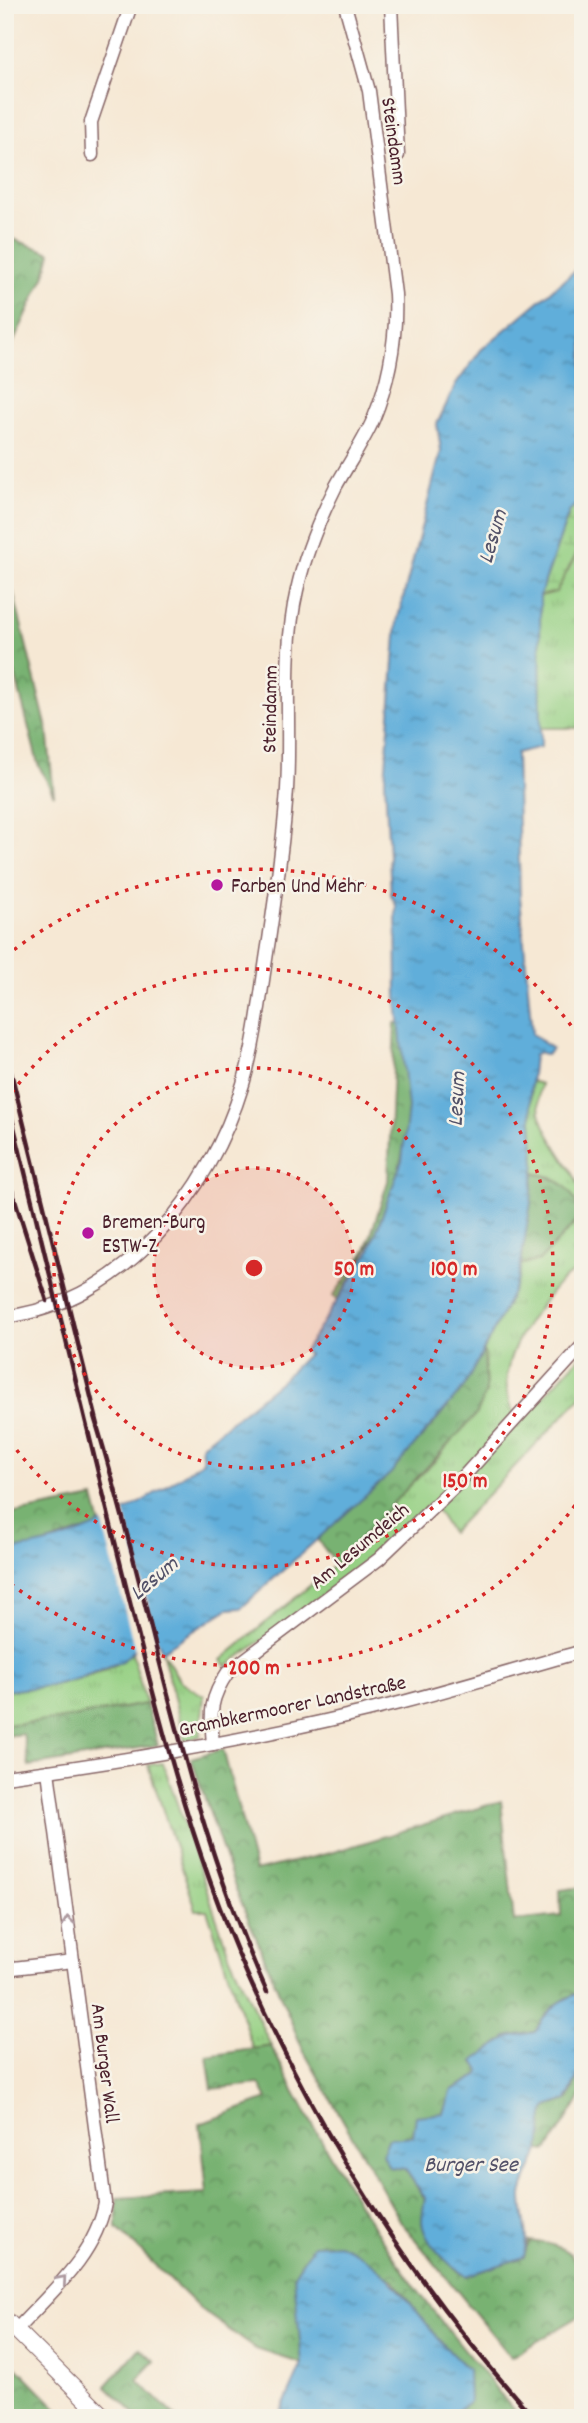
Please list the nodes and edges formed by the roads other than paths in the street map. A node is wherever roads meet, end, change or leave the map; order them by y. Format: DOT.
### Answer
graph roads {
  1 [pos="131,5"];
  2 [pos="345,5"];
  3 [pos="391,5"];
  4 [pos="92,155"];
  5 [pos="398,155"];
  6 [pos="582,891"];
  7 [pos="583,912"];
  8 [pos="5,1317"];
  9 [pos="583,1345"];
  10 [pos="583,1651"];
  11 [pos="213,1744"];
  12 [pos="48,1771"];
  13 [pos="5,1777"];
  14 [pos="73,1961"];
  15 [pos="5,1969"];
  16 [pos="10,2325"];
  17 [pos="105,2418"];
  1 -- 4 [label="street"];
  2 -- 8 [label="street, Steindamm"];
  3 -- 5 [label="street, Steindamm"];
  6 -- 7 [label="street"];
  9 -- 11 [label="street, Am Lesumdeich"];
  10 -- 11 [label="street, Grambkermoorer Landstraße"];
  11 -- 12 [label="street, Grambkermoorer Landstraße"];
  12 -- 13 [label="street, Grambkermoorer Landstraße"];
  14 -- 12 [label="street, Am Burger Wall, one-way"];
  14 -- 15 [label="street"];
  16 -- 14 [label="street, Am Burger Wall, one-way"];
  16 -- 17 [label="main road"];
}
